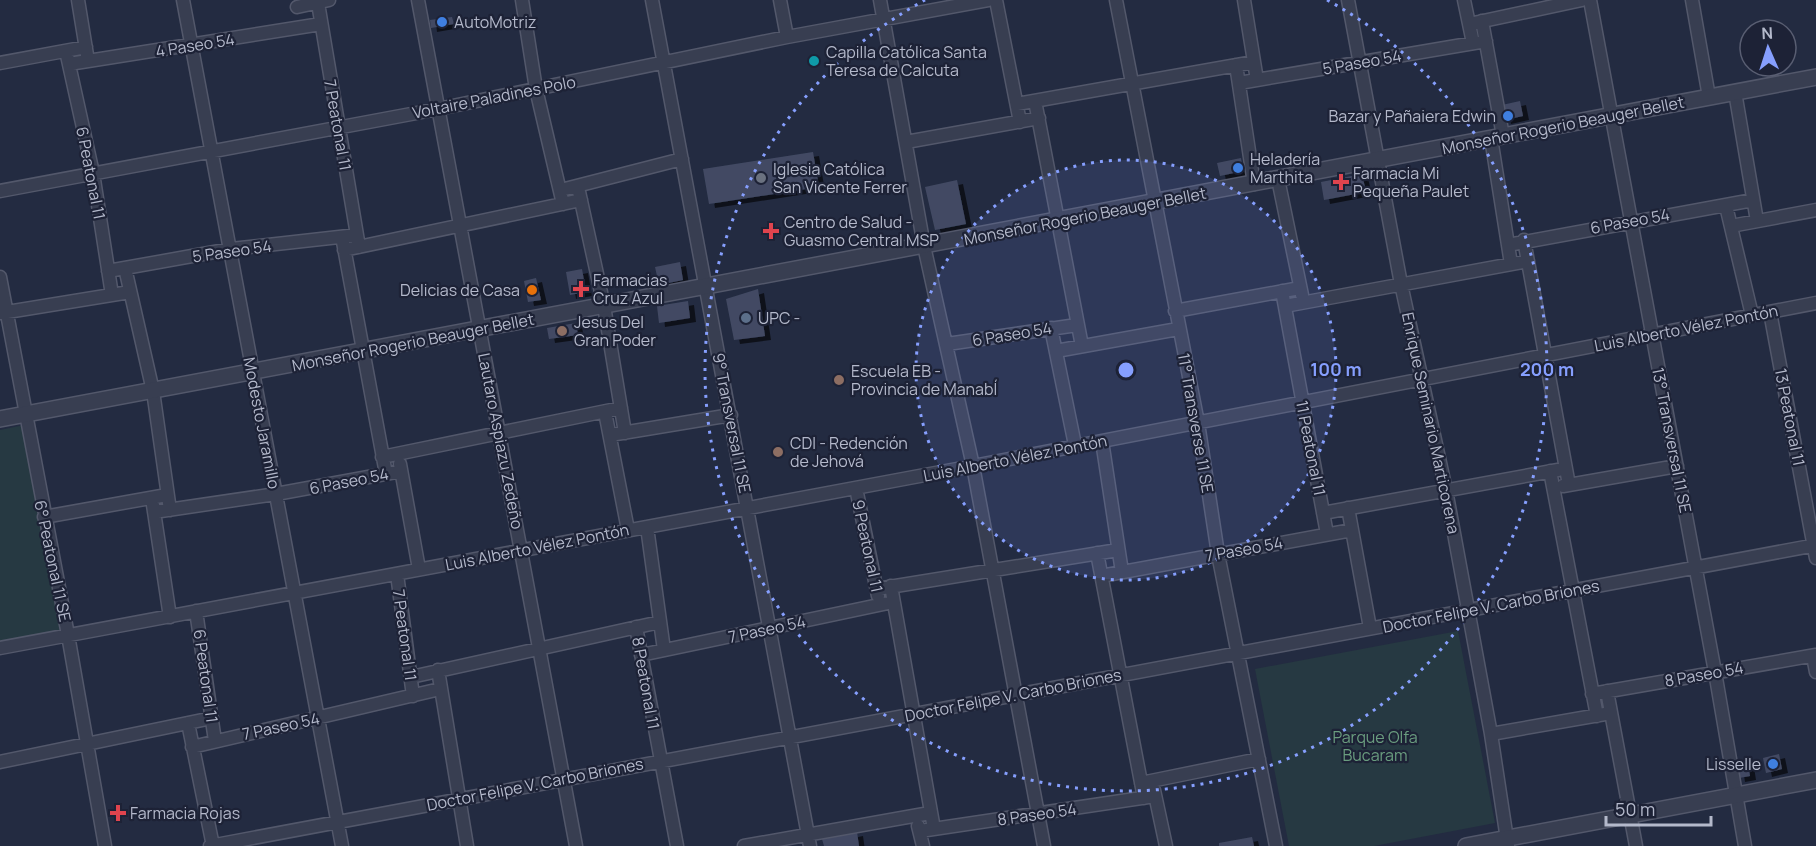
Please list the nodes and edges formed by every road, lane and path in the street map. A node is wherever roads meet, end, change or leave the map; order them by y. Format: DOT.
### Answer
graph roads {
  1 [pos="78,0"];
  2 [pos="183,0"];
  3 [pos="418,0"];
  4 [pos="522,0"];
  5 [pos="652,0"];
  6 [pos="780,0"];
  7 [pos="880,0"];
  8 [pos="988,0"];
  9 [pos="996,0"];
  10 [pos="1116,0"];
  11 [pos="1244,0"];
  12 [pos="1348,0"];
  13 [pos="1464,0"];
  14 [pos="1582,0"];
  15 [pos="1590,0"];
  16 [pos="1692,0"];
  17 [pos="323,1"];
  18 [pos="296,4"];
  19 [pos="884,19"];
  20 [pos="1482,21"];
  21 [pos="321,24"];
  22 [pos="1469,24"];
  23 [pos="300,28"];
  24 [pos="787,37"];
  25 [pos="1480,42"];
  26 [pos="86,47"];
  27 [pos="192,47"];
  28 [pos="66,51"];
  29 [pos="89,61"];
  30 [pos="663,62"];
  31 [pos="1254,62"];
  32 [pos="1360,62"];
  33 [pos="0,63"];
  34 [pos="69,64"];
  35 [pos="1236,65"];
  36 [pos="1816,77"];
  37 [pos="1257,80"];
  38 [pos="1239,83"];
  39 [pos="1132,84"];
  40 [pos="536,88"];
  41 [pos="1735,92"];
  42 [pos="1709,97"];
  43 [pos="1035,101"];
  44 [pos="1017,104"];
  45 [pos="438,109"];
  46 [pos="1612,116"];
  47 [pos="1038,118"];
  48 [pos="1020,122"];
  49 [pos="339,127"];
  50 [pos="1497,137"];
  51 [pos="906,142"];
  52 [pos="211,151"];
  53 [pos="682,159"];
  54 [pos="1378,160"];
  55 [pos="93,173"];
  56 [pos="1278,179"];
  57 [pos="1254,183"];
  58 [pos="578,187"];
  59 [pos="561,190"];
  60 [pos="0,191"];
  61 [pos="581,200"];
  62 [pos="1753,200"];
  63 [pos="1154,202"];
  64 [pos="563,204"];
  65 [pos="1726,206"];
  66 [pos="1816,210"];
  67 [pos="1058,221"];
  68 [pos="1630,221"];
  69 [pos="1757,221"];
  70 [pos="459,225"];
  71 [pos="1731,226"];
  72 [pos="1524,240"];
  73 [pos="358,241"];
  74 [pos="343,243"];
  75 [pos="1508,245"];
  76 [pos="924,246"];
  77 [pos="231,249"];
  78 [pos="1528,261"];
  79 [pos="1511,264"];
  80 [pos="125,268"];
  81 [pos="108,271"];
  82 [pos="0,277"];
  83 [pos="1401,284"];
  84 [pos="706,287"];
  85 [pos="1300,288"];
  86 [pos="1282,291"];
  87 [pos="130,292"];
  88 [pos="112,295"];
  89 [pos="1303,302"];
  90 [pos="1816,303"];
  91 [pos="604,306"];
  92 [pos="1285,306"];
  93 [pos="1175,311"];
  94 [pos="1770,312"];
  95 [pos="4,313"];
  96 [pos="1752,315"];
  97 [pos="1077,325"];
  98 [pos="1051,328"];
  99 [pos="480,329"];
  100 [pos="1179,329"];
  101 [pos="1653,335"];
  102 [pos="946,344"];
  103 [pos="1082,346"];
  104 [pos="363,351"];
  105 [pos="1056,351"];
  106 [pos="1543,356"];
  107 [pos="253,372"];
  108 [pos="1423,378"];
  109 [pos="153,391"];
  110 [pos="1303,402"];
  111 [pos="621,408"];
  112 [pos="605,412"];
  113 [pos="24,415"];
  114 [pos="731,415"];
  115 [pos="0,419"];
  116 [pos="1198,423"];
  117 [pos="499,433"];
  118 [pos="625,433"];
  119 [pos="610,435"];
  120 [pos="1102,441"];
  121 [pos="1075,445"];
  122 [pos="398,453"];
  123 [pos="382,457"];
  124 [pos="973,466"];
  125 [pos="1677,466"];
  126 [pos="1565,468"];
  127 [pos="401,471"];
  128 [pos="1550,471"];
  129 [pos="386,474"];
  130 [pos="1569,485"];
  131 [pos="856,488"];
  132 [pos="1554,488"];
  133 [pos="1446,490"];
  134 [pos="276,494"];
  135 [pos="168,495"];
  136 [pos="152,498"];
  137 [pos="748,508"];
  138 [pos="1348,508"];
  139 [pos="170,510"];
  140 [pos="154,512"];
  141 [pos="1323,513"];
  142 [pos="44,517"];
  143 [pos="647,527"];
  144 [pos="1352,530"];
  145 [pos="628,531"];
  146 [pos="1327,534"];
  147 [pos="1815,545"];
  148 [pos="521,550"];
  149 [pos="1118,550"];
  150 [pos="1097,553"];
  151 [pos="1218,554"];
  152 [pos="1816,558"];
  153 [pos="1696,567"];
  154 [pos="419,569"];
  155 [pos="993,570"];
  156 [pos="1122,572"];
  157 [pos="397,574"];
  158 [pos="1101,576"];
  159 [pos="891,586"];
  160 [pos="877,588"];
  161 [pos="1573,590"];
  162 [pos="294,593"];
  163 [pos="893,602"];
  164 [pos="880,605"];
  165 [pos="1468,610"];
  166 [pos="196,611"];
  167 [pos="170,617"];
  168 [pos="660,622"];
  169 [pos="636,627"];
  170 [pos="770,628"];
  171 [pos="1370,628"];
  172 [pos="68,635"];
  173 [pos="0,648"];
  174 [pos="539,648"];
  175 [pos="664,650"];
  176 [pos="1238,652"];
  177 [pos="641,655"];
  178 [pos="1814,655"];
  179 [pos="438,670"];
  180 [pos="1716,672"];
  181 [pos="1816,672"];
  182 [pos="1120,675"];
  183 [pos="411,676"];
  184 [pos="440,689"];
  185 [pos="1607,691"];
  186 [pos="1016,694"];
  187 [pos="1592,694"];
  188 [pos="413,696"];
  189 [pos="914,713"];
  190 [pos="1603,714"];
  191 [pos="212,718"];
  192 [pos="318,719"];
  193 [pos="188,723"];
  194 [pos="1491,734"];
  195 [pos="791,736"];
  196 [pos="215,741"];
  197 [pos="88,746"];
  198 [pos="192,747"];
  199 [pos="1259,759"];
  200 [pos="660,760"];
  201 [pos="0,762"];
  202 [pos="564,778"];
  203 [pos="1816,780"];
  204 [pos="1147,781"];
  205 [pos="1735,795"];
  206 [pos="1150,797"];
  207 [pos="458,798"];
  208 [pos="930,813"];
  209 [pos="1038,814"];
  210 [pos="1629,815"];
  211 [pos="916,816"];
  212 [pos="337,820"];
  213 [pos="934,829"];
  214 [pos="920,831"];
  215 [pos="809,841"];
  216 [pos="1507,842"];
  217 [pos="105,846"];
  218 [pos="212,846"];
  219 [pos="342,846"];
  220 [pos="466,846"];
  221 [pos="576,846"];
  222 [pos="677,846"];
  223 [pos="744,846"];
  224 [pos="923,846"];
  225 [pos="1044,846"];
  226 [pos="1166,846"];
  227 [pos="1276,846"];
  228 [pos="1466,846"];
  229 [pos="1636,846"];
  230 [pos="1745,846"];
  1 -- 26 [label="street"];
  2 -- 27 [label="street, Modesto Jaramillo"];
  3 -- 45 [label="street, Lautaro Aspiazu Zedeño"];
  4 -- 40 [label="street"];
  5 -- 30 [label="street, 9° Transversal 11 SE"];
  6 -- 24 [label="street"];
  7 -- 19 [label="street"];
  8 -- 19 [label="street, Voltaire Paladines Polo"];
  9 -- 44 [label="street"];
  10 -- 39 [label="street, 11° Transverse 11 SE"];
  11 -- 31 [label="street"];
  12 -- 32 [label="street, Enrique Seminario Marticorena"];
  13 -- 22 [label="street"];
  14 -- 20 [label="street"];
  15 -- 46 [label="street, 13° Transversal 11 SE"];
  16 -- 42 [label="street"];
  17 -- 18 [label="street"];
  17 -- 21 [label="street, 7 Peatonal 11"];
  18 -- 23 [label="street"];
  19 -- 24 [label="street, Voltaire Paladines Polo"];
  19 -- 51 [label="street"];
  20 -- 22 [label="street"];
  20 -- 25 [label="street"];
  21 -- 23 [label="street, 4 Paseo 54"];
  21 -- 49 [label="street, 7 Peatonal 11"];
  22 -- 25 [label="street"];
  23 -- 27 [label="street, 4 Paseo 54"];
  24 -- 30 [label="street, Voltaire Paladines Polo"];
  25 -- 32 [label="street, 5 Paseo 54"];
  25 -- 50 [label="street"];
  26 -- 28 [label="street"];
  26 -- 29 [label="street"];
  27 -- 29 [label="street, 4 Paseo 54"];
  27 -- 52 [label="street, Modesto Jaramillo"];
  28 -- 33 [label="street"];
  28 -- 34 [label="street, 6 Peatonal 11"];
  29 -- 34 [label="street, 4 Paseo 54"];
  30 -- 40 [label="street, Voltaire Paladines Polo"];
  30 -- 53 [label="street, 9° Transversal 11 SE"];
  31 -- 35 [label="street"];
  31 -- 37 [label="street"];
  32 -- 37 [label="street, 5 Paseo 54"];
  32 -- 54 [label="street, Enrique Seminario Marticorena"];
  34 -- 55 [label="street, 6 Peatonal 11"];
  35 -- 38 [label="street"];
  35 -- 39 [label="street"];
  36 -- 41 [label="street, Monseñor Rogerio Beauger Bellet"];
  37 -- 38 [label="street, 5 Paseo 54"];
  38 -- 57 [label="street"];
  39 -- 43 [label="street"];
  39 -- 63 [label="street, 11° Transverse 11 SE"];
  40 -- 45 [label="street, Voltaire Paladines Polo"];
  40 -- 59 [label="street"];
  41 -- 42 [label="street, Monseñor Rogerio Beauger Bellet"];
  41 -- 62 [label="street"];
  42 -- 46 [label="street, Monseñor Rogerio Beauger Bellet"];
  43 -- 44 [label="street"];
  43 -- 47 [label="street"];
  44 -- 48 [label="street"];
  45 -- 49 [label="street, Voltaire Paladines Polo"];
  45 -- 70 [label="street, Lautaro Aspiazu Zedeño"];
  46 -- 50 [label="street, Monseñor Rogerio Beauger Bellet"];
  46 -- 68 [label="street, 13° Transversal 11 SE"];
  47 -- 48 [label="street"];
  47 -- 67 [label="street"];
  48 -- 51 [label="street"];
  49 -- 52 [label="street, Voltaire Paladines Polo"];
  49 -- 73 [label="street, 7 Peatonal 11"];
  50 -- 54 [label="street, Monseñor Rogerio Beauger Bellet"];
  50 -- 75 [label="street"];
  51 -- 76 [label="street"];
  52 -- 55 [label="street, Voltaire Paladines Polo"];
  52 -- 77 [label="street, Modesto Jaramillo"];
  53 -- 58 [label="street"];
  53 -- 84 [label="street, 9° Transversal 11 SE"];
  54 -- 56 [label="street, Monseñor Rogerio Beauger Bellet"];
  54 -- 83 [label="street, Enrique Seminario Marticorena"];
  55 -- 60 [label="street, Voltaire Paladines Polo"];
  55 -- 81 [label="street, 6 Peatonal 11"];
  56 -- 57 [label="street, Monseñor Rogerio Beauger Bellet"];
  56 -- 85 [label="street"];
  57 -- 63 [label="street, Monseñor Rogerio Beauger Bellet"];
  58 -- 59 [label="street"];
  58 -- 61 [label="street"];
  59 -- 64 [label="street"];
  61 -- 64 [label="street, 5 Paseo 54"];
  61 -- 91 [label="street"];
  62 -- 65 [label="street, 6 Paseo 54"];
  62 -- 69 [label="street"];
  63 -- 67 [label="street, Monseñor Rogerio Beauger Bellet"];
  63 -- 93 [label="street, 11° Transverse 11 SE"];
  64 -- 70 [label="street, 5 Paseo 54"];
  65 -- 68 [label="street, 6 Paseo 54"];
  65 -- 71 [label="street"];
  66 -- 69 [label="street"];
  67 -- 76 [label="street, Monseñor Rogerio Beauger Bellet"];
  67 -- 97 [label="street"];
  68 -- 72 [label="street, 6 Paseo 54"];
  68 -- 101 [label="street, 13° Transversal 11 SE"];
  69 -- 71 [label="street"];
  70 -- 73 [label="street, 5 Paseo 54"];
  70 -- 99 [label="street, Lautaro Aspiazu Zedeño"];
  71 -- 96 [label="street"];
  72 -- 75 [label="street, 6 Paseo 54"];
  72 -- 78 [label="street"];
  73 -- 74 [label="street, 5 Paseo 54"];
  74 -- 77 [label="street, 5 Paseo 54"];
  74 -- 104 [label="street"];
  75 -- 79 [label="street"];
  76 -- 84 [label="street, Monseñor Rogerio Beauger Bellet"];
  76 -- 102 [label="street"];
  77 -- 80 [label="street, 5 Paseo 54"];
  77 -- 107 [label="street, Modesto Jaramillo"];
  78 -- 79 [label="street"];
  78 -- 106 [label="street"];
  79 -- 83 [label="street"];
  80 -- 81 [label="street, 5 Paseo 54"];
  80 -- 87 [label="street"];
  81 -- 88 [label="street, 6 Peatonal 11"];
  82 -- 95 [label="street, 6° Peatonal 11 SE"];
  83 -- 89 [label="street"];
  83 -- 108 [label="street, Enrique Seminario Marticorena"];
  84 -- 91 [label="street, Monseñor Rogerio Beauger Bellet"];
  84 -- 114 [label="street, 9° Transversal 11 SE"];
  85 -- 86 [label="street"];
  85 -- 89 [label="street"];
  86 -- 92 [label="street, 11 Peatonal 11"];
  86 -- 93 [label="street"];
  87 -- 88 [label="street"];
  87 -- 109 [label="street"];
  88 -- 95 [label="street"];
  89 -- 92 [label="street"];
  90 -- 94 [label="street, Luis Alberto Vélez Pontón"];
  91 -- 99 [label="street, Monseñor Rogerio Beauger Bellet"];
  91 -- 111 [label="street"];
  92 -- 110 [label="street, 11 Peatonal 11"];
  93 -- 100 [label="street, 11° Transverse 11 SE"];
  94 -- 96 [label="street, Luis Alberto Vélez Pontón"];
  94 -- 147 [label="street, 13 Peatonal 11"];
  95 -- 113 [label="street, 6° Peatonal 11 SE"];
  96 -- 101 [label="street, Luis Alberto Vélez Pontón"];
  97 -- 98 [label="street, 6 Paseo 54"];
  97 -- 103 [label="street"];
  98 -- 102 [label="street, 6 Paseo 54"];
  98 -- 105 [label="street"];
  99 -- 104 [label="street, Monseñor Rogerio Beauger Bellet"];
  99 -- 117 [label="street, Lautaro Aspiazu Zedeño"];
  100 -- 103 [label="street, 6 Paseo 54"];
  100 -- 116 [label="street, 11° Transverse 11 SE"];
  101 -- 106 [label="street, Luis Alberto Vélez Pontón"];
  101 -- 125 [label="street, 13° Transversal 11 SE"];
  102 -- 124 [label="street"];
  103 -- 105 [label="street, 6 Paseo 54"];
  104 -- 107 [label="street, Monseñor Rogerio Beauger Bellet"];
  104 -- 123 [label="street"];
  105 -- 121 [label="street"];
  106 -- 108 [label="street, Luis Alberto Vélez Pontón"];
  106 -- 126 [label="street"];
  107 -- 109 [label="street, Monseñor Rogerio Beauger Bellet"];
  107 -- 134 [label="street, Modesto Jaramillo"];
  108 -- 110 [label="street, Luis Alberto Vélez Pontón"];
  108 -- 133 [label="street, Enrique Seminario Marticorena"];
  109 -- 113 [label="street, Monseñor Rogerio Beauger Bellet"];
  109 -- 135 [label="street"];
  110 -- 116 [label="street, Luis Alberto Vélez Pontón"];
  110 -- 141 [label="street, 11 Peatonal 11"];
  111 -- 112 [label="street, 6 Paseo 54"];
  111 -- 118 [label="street"];
  112 -- 117 [label="street, 6 Paseo 54"];
  112 -- 119 [label="street"];
  113 -- 115 [label="street, Monseñor Rogerio Beauger Bellet"];
  113 -- 142 [label="street, 6° Peatonal 11 SE"];
  114 -- 118 [label="street"];
  114 -- 137 [label="street, 9° Transversal 11 SE"];
  116 -- 120 [label="street, Luis Alberto Vélez Pontón"];
  116 -- 151 [label="street, 11° Transverse 11 SE"];
  117 -- 122 [label="street, 6 Paseo 54"];
  117 -- 148 [label="street, Lautaro Aspiazu Zedeño"];
  118 -- 119 [label="street"];
  119 -- 145 [label="street"];
  120 -- 121 [label="street, Luis Alberto Vélez Pontón"];
  120 -- 149 [label="street"];
  121 -- 124 [label="street, Luis Alberto Vélez Pontón"];
  122 -- 123 [label="street, 6 Paseo 54"];
  122 -- 127 [label="street, 7 Peatonal 11"];
  123 -- 129 [label="street"];
  124 -- 131 [label="street, Luis Alberto Vélez Pontón"];
  124 -- 155 [label="street"];
  125 -- 130 [label="street"];
  125 -- 153 [label="street, 13° Transversal 11 SE"];
  126 -- 128 [label="street"];
  126 -- 130 [label="street"];
  127 -- 129 [label="street, 6 Paseo 54"];
  127 -- 154 [label="street, 7 Peatonal 11"];
  128 -- 132 [label="street"];
  128 -- 133 [label="street"];
  129 -- 134 [label="street, 6 Paseo 54"];
  130 -- 132 [label="street"];
  131 -- 137 [label="street, Luis Alberto Vélez Pontón"];
  131 -- 160 [label="street, 9 Peatonal 11"];
  132 -- 161 [label="street"];
  133 -- 138 [label="street"];
  133 -- 165 [label="street, Enrique Seminario Marticorena"];
  134 -- 139 [label="street, 6 Paseo 54"];
  134 -- 162 [label="street, Modesto Jaramillo"];
  135 -- 136 [label="street"];
  135 -- 139 [label="street"];
  136 -- 140 [label="street, 6 Peatonal 11"];
  136 -- 142 [label="street"];
  137 -- 143 [label="street, Luis Alberto Vélez Pontón"];
  137 -- 170 [label="street, 9° Transversal 11 SE"];
  138 -- 141 [label="street"];
  138 -- 144 [label="street, 11 Peatonal 11"];
  139 -- 140 [label="street, 6 Paseo 54"];
  140 -- 167 [label="street, 6 Peatonal 11"];
  141 -- 146 [label="street, 11 Peatonal 11"];
  142 -- 172 [label="street, 6° Peatonal 11 SE"];
  143 -- 145 [label="street, Luis Alberto Vélez Pontón"];
  143 -- 168 [label="street, 8 Peatonal 11"];
  144 -- 146 [label="street, 7 Paseo 54"];
  144 -- 171 [label="street, 11 Peatonal 11"];
  145 -- 148 [label="street, Luis Alberto Vélez Pontón"];
  146 -- 151 [label="street, 7 Paseo 54"];
  147 -- 152 [label="street, 13 Peatonal 11"];
  147 -- 153 [label="street, Doctor Felipe V. Carbo Briones"];
  148 -- 154 [label="street, Luis Alberto Vélez Pontón"];
  148 -- 174 [label="street, Lautaro Aspiazu Zedeño"];
  149 -- 150 [label="street"];
  149 -- 156 [label="street"];
  150 -- 155 [label="street"];
  150 -- 158 [label="street"];
  151 -- 156 [label="street, 7 Paseo 54"];
  151 -- 176 [label="street, 11° Transverse 11 SE"];
  153 -- 161 [label="street, Doctor Felipe V. Carbo Briones"];
  153 -- 180 [label="street, 13° Transversal 11 SE"];
  154 -- 157 [label="street, Luis Alberto Vélez Pontón"];
  155 -- 159 [label="street"];
  155 -- 186 [label="street"];
  156 -- 158 [label="street, 7 Paseo 54"];
  157 -- 162 [label="street, Luis Alberto Vélez Pontón"];
  157 -- 183 [label="street, 7 Peatonal 11"];
  158 -- 182 [label="street"];
  159 -- 160 [label="street"];
  159 -- 163 [label="street, 9 Peatonal 11"];
  160 -- 164 [label="street, 9 Peatonal 11"];
  161 -- 165 [label="street, Doctor Felipe V. Carbo Briones"];
  161 -- 187 [label="street"];
  162 -- 166 [label="street, Luis Alberto Vélez Pontón"];
  162 -- 192 [label="street, Modesto Jaramillo"];
  163 -- 164 [label="street, 7 Paseo 54"];
  163 -- 189 [label="street, 9 Peatonal 11"];
  164 -- 170 [label="street, 7 Paseo 54"];
  165 -- 171 [label="street, Doctor Felipe V. Carbo Briones"];
  165 -- 194 [label="street, Enrique Seminario Marticorena"];
  166 -- 167 [label="street, Luis Alberto Vélez Pontón"];
  166 -- 191 [label="street, 6 Peatonal 11"];
  167 -- 172 [label="street, Luis Alberto Vélez Pontón"];
  168 -- 169 [label="street"];
  168 -- 175 [label="street, 8 Peatonal 11"];
  169 -- 174 [label="street"];
  169 -- 177 [label="street, 8 Peatonal 11"];
  170 -- 175 [label="street, 7 Paseo 54"];
  170 -- 195 [label="street, 9° Transversal 11 SE"];
  171 -- 176 [label="street, Doctor Felipe V. Carbo Briones"];
  172 -- 173 [label="street, Luis Alberto Vélez Pontón"];
  172 -- 197 [label="street, 6° Peatonal 11 SE"];
  174 -- 179 [label="street"];
  174 -- 202 [label="street, Lautaro Aspiazu Zedeño"];
  175 -- 177 [label="street, 7 Paseo 54"];
  176 -- 182 [label="street, Doctor Felipe V. Carbo Briones"];
  176 -- 199 [label="street, 11° Transverse 11 SE"];
  177 -- 200 [label="street, 8 Peatonal 11"];
  178 -- 180 [label="street, 8 Paseo 54"];
  178 -- 181 [label="street"];
  179 -- 183 [label="street"];
  179 -- 184 [label="street, 7 Peatonal 11"];
  180 -- 185 [label="street, 8 Paseo 54"];
  180 -- 205 [label="street, 13° Transversal 11 SE"];
  182 -- 186 [label="street, Doctor Felipe V. Carbo Briones"];
  182 -- 204 [label="street"];
  183 -- 188 [label="street, 7 Peatonal 11"];
  184 -- 188 [label="street, 7 Paseo 54"];
  184 -- 207 [label="street, 7 Peatonal 11"];
  185 -- 187 [label="street, 8 Paseo 54"];
  185 -- 190 [label="street"];
  186 -- 189 [label="street, Doctor Felipe V. Carbo Briones"];
  186 -- 209 [label="street"];
  187 -- 190 [label="street"];
  188 -- 192 [label="street, 7 Paseo 54"];
  189 -- 195 [label="street, Doctor Felipe V. Carbo Briones"];
  189 -- 208 [label="street, 9 Peatonal 11"];
  190 -- 194 [label="street"];
  190 -- 210 [label="street"];
  191 -- 193 [label="street"];
  191 -- 196 [label="street, 6 Peatonal 11"];
  192 -- 196 [label="street, 7 Paseo 54"];
  192 -- 212 [label="street, Modesto Jaramillo"];
  193 -- 197 [label="street"];
  193 -- 198 [label="street, 6 Peatonal 11"];
  194 -- 216 [label="street, Enrique Seminario Marticorena"];
  195 -- 200 [label="street, Doctor Felipe V. Carbo Briones"];
  195 -- 215 [label="street, 9° Transversal 11 SE"];
  196 -- 198 [label="street, 7 Paseo 54"];
  197 -- 201 [label="street"];
  197 -- 217 [label="street, 6° Peatonal 11 SE"];
  198 -- 218 [label="street, 6 Peatonal 11"];
  199 -- 204 [label="street"];
  199 -- 227 [label="street, 11° Transverse 11 SE"];
  200 -- 202 [label="street, Doctor Felipe V. Carbo Briones"];
  200 -- 222 [label="street, 8 Peatonal 11"];
  202 -- 207 [label="street, Doctor Felipe V. Carbo Briones"];
  202 -- 221 [label="street, Lautaro Aspiazu Zedeño"];
  203 -- 205 [label="street"];
  204 -- 206 [label="street"];
  205 -- 210 [label="street"];
  205 -- 230 [label="street, 13° Transversal 11 SE"];
  206 -- 209 [label="street, 8 Paseo 54"];
  206 -- 226 [label="street"];
  207 -- 212 [label="street, Doctor Felipe V. Carbo Briones"];
  207 -- 220 [label="street, 7 Peatonal 11"];
  208 -- 211 [label="street"];
  208 -- 213 [label="street, 9 Peatonal 11"];
  209 -- 213 [label="street, 8 Paseo 54"];
  209 -- 225 [label="street"];
  210 -- 216 [label="street"];
  210 -- 229 [label="street"];
  211 -- 214 [label="street"];
  211 -- 215 [label="street"];
  212 -- 218 [label="street, Doctor Felipe V. Carbo Briones"];
  212 -- 219 [label="street, Modesto Jaramillo"];
  213 -- 214 [label="street, 8 Paseo 54"];
  214 -- 224 [label="street"];
  215 -- 223 [label="street"];
  216 -- 228 [label="street"];
}
